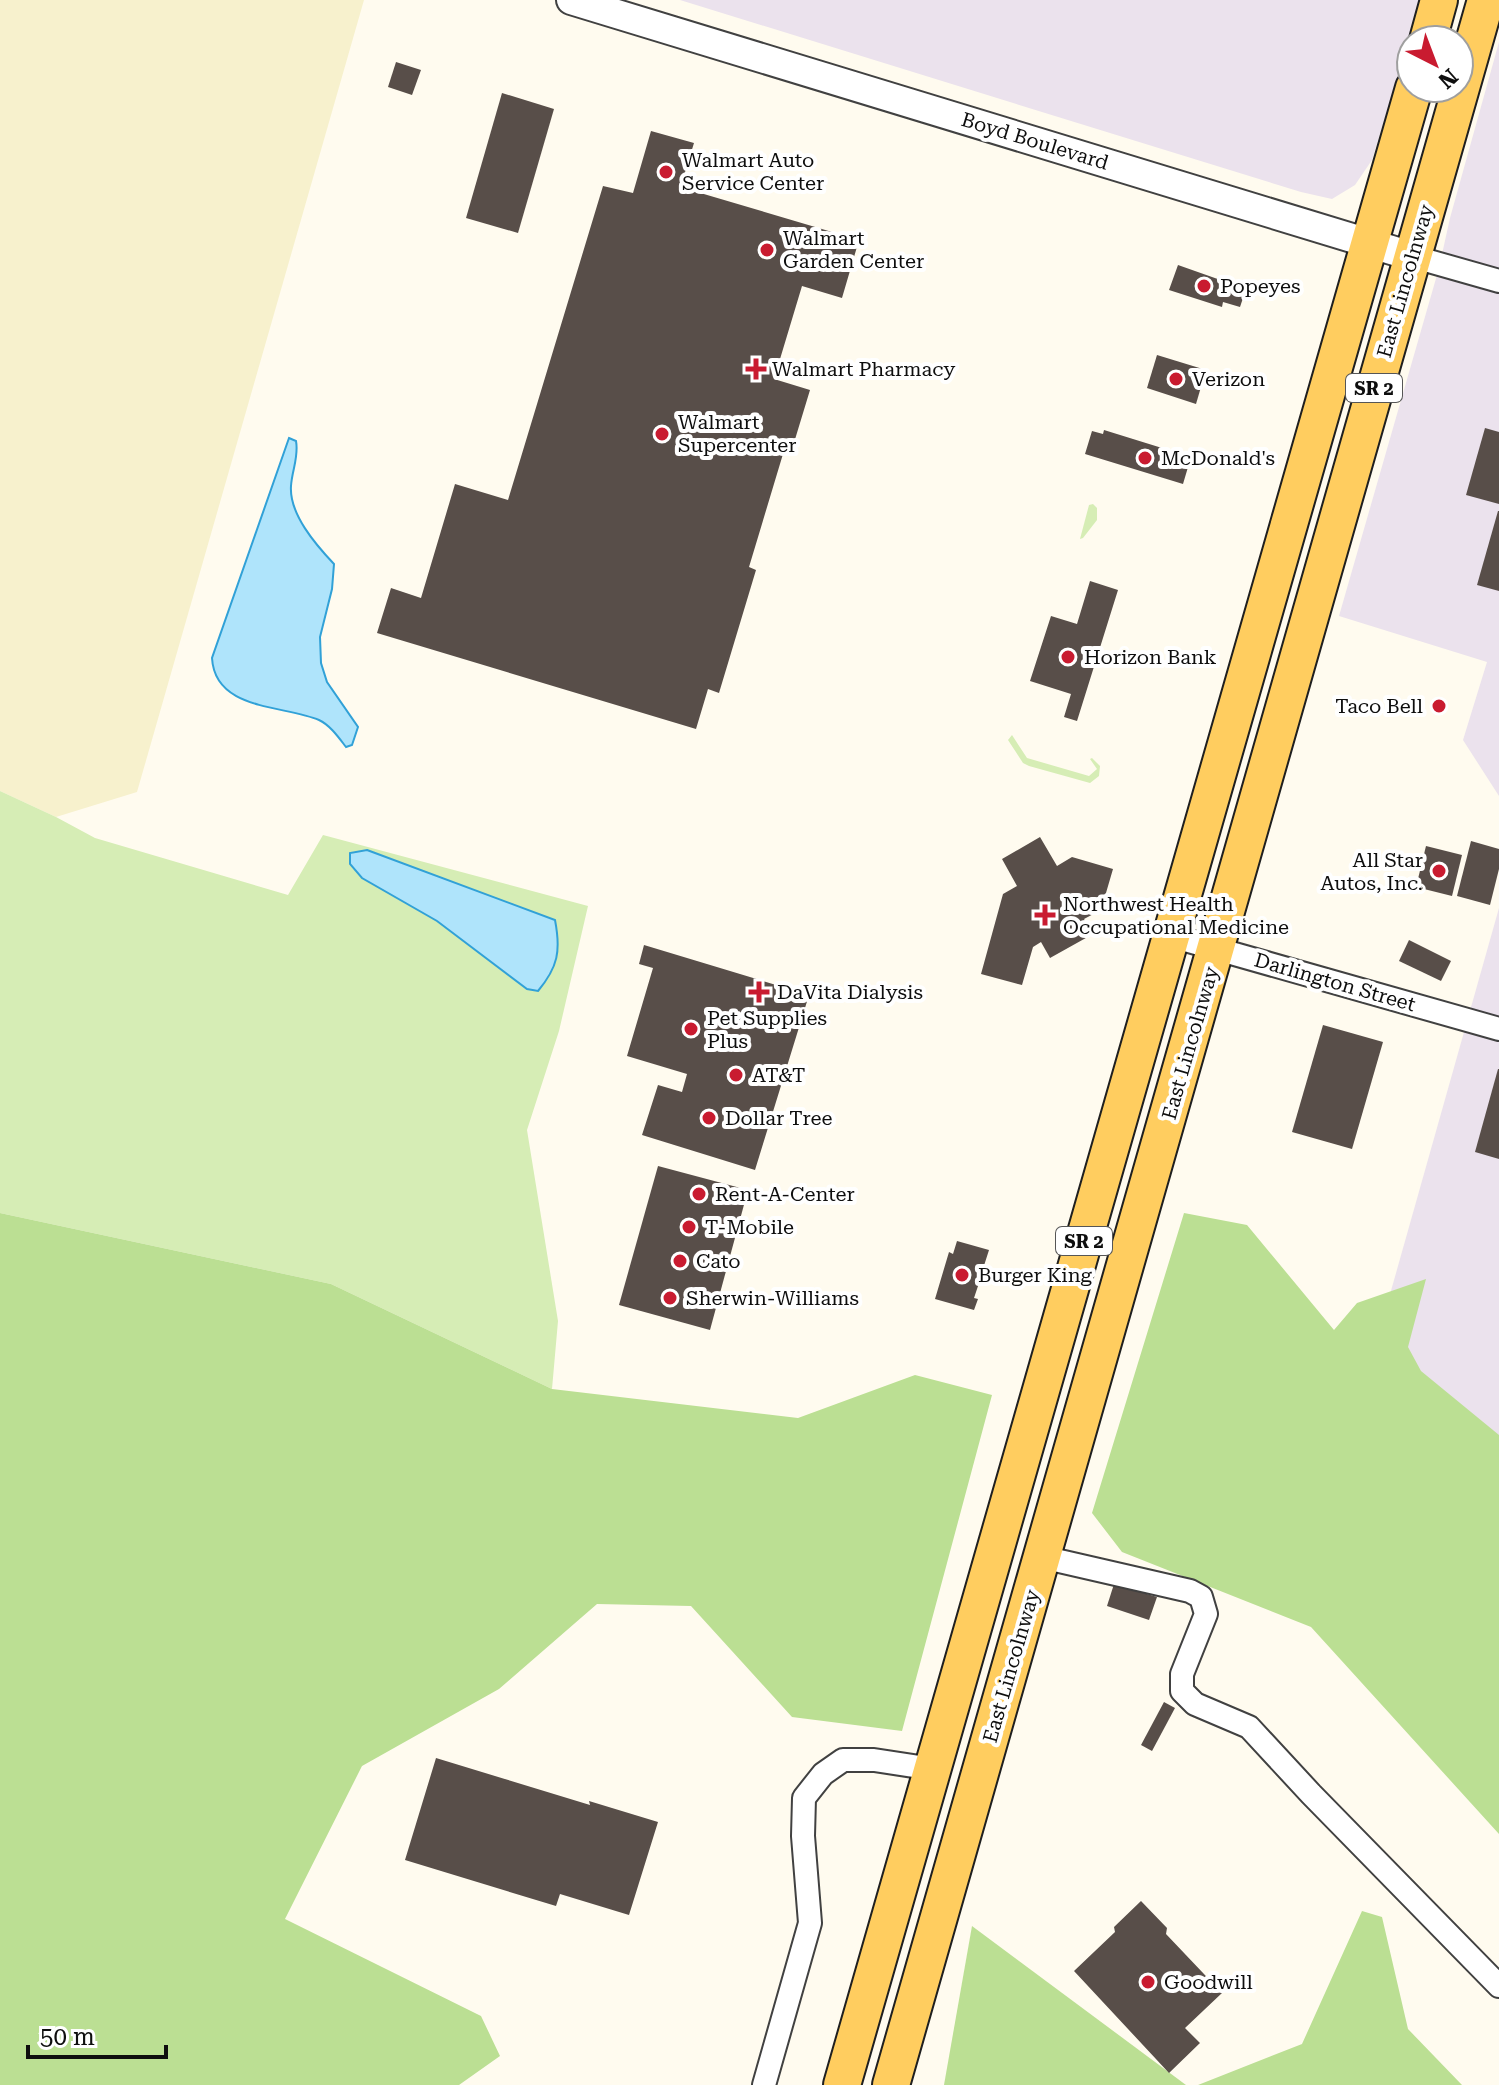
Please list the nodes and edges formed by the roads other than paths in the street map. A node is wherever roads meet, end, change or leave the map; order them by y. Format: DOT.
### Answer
graph roads {
  1 [pos="571,0"];
  2 [pos="1439,0"];
  3 [pos="1486,0"];
  4 [pos="1432,24"];
  5 [pos="1409,104"];
  6 [pos="1369,242"];
  7 [pos="1411,256"];
  8 [pos="1499,281"];
  9 [pos="1243,683"];
  10 [pos="1288,695"];
  11 [pos="1171,936"];
  12 [pos="1217,948"];
  13 [pos="1499,1029"];
  14 [pos="1042,1557"];
  15 [pos="933,1769"];
  16 [pos="978,1779"];
  17 [pos="1499,1986"];
  18 [pos="764,2085"];
  19 [pos="842,2085"];
  20 [pos="891,2085"];
  1 -- 6 [label="street, Boyd Boulevard"];
  2 -- 4 [label="main road"];
  3 -- 7 [label="main road, East Lincolnway / SR 2"];
  5 -- 6 [label="main road, SR 2"];
  6 -- 7 [label="street, Boyd Boulevard"];
  6 -- 9 [label="main road, SR 2"];
  7 -- 8 [label="street, Boyd Boulevard"];
  7 -- 10 [label="main road, East Lincolnway / SR 2"];
  9 -- 10 [label="main road"];
  9 -- 11 [label="main road, SR 2"];
  10 -- 12 [label="main road, East Lincolnway / SR 2"];
  11 -- 12 [label="street, Darlington Street"];
  11 -- 15 [label="main road, SR 2"];
  12 -- 13 [label="street, Darlington Street"];
  12 -- 14 [label="main road, East Lincolnway / SR 2"];
  14 -- 16 [label="main road, East Lincolnway / SR 2"];
  14 -- 17 [label="street"];
  15 -- 16 [label="main road"];
  15 -- 18 [label="street"];
  15 -- 19 [label="main road, SR 2"];
  16 -- 20 [label="main road, East Lincolnway / SR 2"];
}
